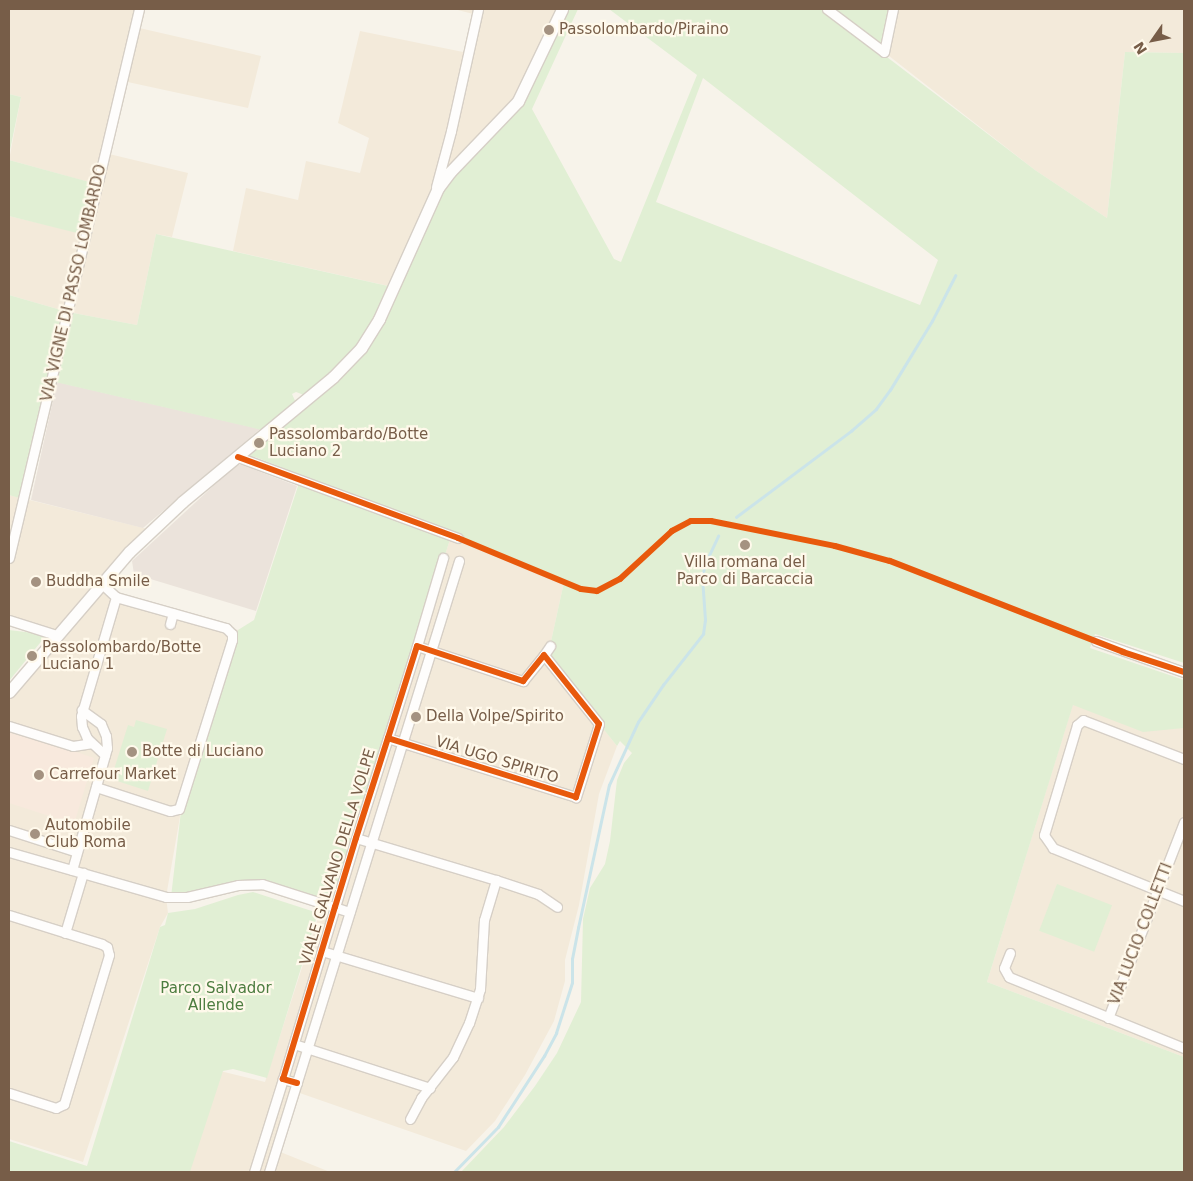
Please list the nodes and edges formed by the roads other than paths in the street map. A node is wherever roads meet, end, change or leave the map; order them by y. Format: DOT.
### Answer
graph roads {
  1 [pos="139,9"];
  2 [pos="478,9"];
  3 [pos="562,9"];
  4 [pos="827,9"];
  5 [pos="893,9"];
  6 [pos="432,199"];
  7 [pos="238,457"];
  8 [pos="458,538"];
  9 [pos="9,558"];
  10 [pos="443,558"];
  11 [pos="459,561"];
  12 [pos="101,583"];
  13 [pos="116,597"];
  14 [pos="173,613"];
  15 [pos="9,620"];
  16 [pos="170,624"];
  17 [pos="56,634"];
  18 [pos="1096,641"];
  19 [pos="417,646"];
  20 [pos="550,646"];
  21 [pos="432,652"];
  22 [pos="544,655"];
  23 [pos="1184,672"];
  24 [pos="9,692"];
  25 [pos="82,710"];
  26 [pos="9,726"];
  27 [pos="388,738"];
  28 [pos="91,743"];
  29 [pos="403,744"];
  30 [pos="105,755"];
  31 [pos="1184,759"];
  32 [pos="96,787"];
  33 [pos="1184,822"];
  34 [pos="9,830"];
  35 [pos="356,838"];
  36 [pos="372,842"];
  37 [pos="9,852"];
  38 [pos="77,852"];
  39 [pos="72,870"];
  40 [pos="83,874"];
  41 [pos="496,880"];
  42 [pos="1158,891"];
  43 [pos="1184,901"];
  44 [pos="335,907"];
  45 [pos="557,907"];
  46 [pos="350,912"];
  47 [pos="9,915"];
  48 [pos="65,932"];
  49 [pos="322,951"];
  50 [pos="1010,953"];
  51 [pos="337,955"];
  52 [pos="478,998"];
  53 [pos="1108,1018"];
  54 [pos="294,1044"];
  55 [pos="308,1048"];
  56 [pos="1184,1048"];
  57 [pos="283,1079"];
  58 [pos="297,1083"];
  59 [pos="430,1088"];
  60 [pos="9,1094"];
  61 [pos="410,1119"];
  62 [pos="254,1172"];
  63 [pos="269,1172"];
  1 -- 9 [label="street, VIA VIGNE DI PASSO LOMBARDO"];
  2 -- 6 [label="street"];
  3 -- 6 [label="street"];
  4 -- 5 [label="street"];
  6 -- 7 [label="street"];
  7 -- 8 [label="street"];
  7 -- 12 [label="street"];
  10 -- 19 [label="street, VIALE GALVANO DELLA VOLPE"];
  11 -- 21 [label="street, VIALE GALVANO DELLA VOLPE"];
  12 -- 13 [label="street"];
  12 -- 17 [label="street"];
  13 -- 14 [label="street"];
  13 -- 25 [label="street"];
  14 -- 16 [label="street"];
  14 -- 32 [label="street"];
  15 -- 17 [label="street"];
  17 -- 24 [label="street"];
  18 -- 23 [label="street"];
  19 -- 21 [label="street"];
  19 -- 27 [label="street, VIALE GALVANO DELLA VOLPE"];
  20 -- 22 [label="street"];
  21 -- 22 [label="street"];
  21 -- 29 [label="street, VIALE GALVANO DELLA VOLPE"];
  22 -- 29 [label="street, VIA UGO SPIRITO"];
  25 -- 28 [label="street"];
  25 -- 30 [label="street"];
  26 -- 28 [label="street"];
  27 -- 29 [label="street, VIA UGO SPIRITO"];
  27 -- 35 [label="street, VIALE GALVANO DELLA VOLPE"];
  28 -- 30 [label="street"];
  29 -- 36 [label="street, VIALE GALVANO DELLA VOLPE"];
  30 -- 32 [label="street"];
  31 -- 42 [label="street"];
  32 -- 38 [label="street"];
  33 -- 42 [label="street, VIA LUCIO COLLETTI"];
  34 -- 38 [label="street"];
  35 -- 36 [label="street"];
  35 -- 44 [label="street, VIALE GALVANO DELLA VOLPE"];
  36 -- 41 [label="street"];
  36 -- 46 [label="street, VIALE GALVANO DELLA VOLPE"];
  37 -- 39 [label="street"];
  38 -- 39 [label="street"];
  39 -- 40 [label="street"];
  40 -- 44 [label="street"];
  40 -- 48 [label="street"];
  41 -- 45 [label="street"];
  41 -- 52 [label="street"];
  42 -- 43 [label="street"];
  42 -- 53 [label="street, VIA LUCIO COLLETTI"];
  44 -- 46 [label="street"];
  44 -- 49 [label="street, VIALE GALVANO DELLA VOLPE"];
  46 -- 51 [label="street, VIALE GALVANO DELLA VOLPE"];
  47 -- 48 [label="street"];
  48 -- 60 [label="street"];
  49 -- 51 [label="street"];
  49 -- 54 [label="street, VIALE GALVANO DELLA VOLPE"];
  50 -- 53 [label="street, VIA LUCIO COLLETTI"];
  51 -- 52 [label="street"];
  51 -- 55 [label="street, VIALE GALVANO DELLA VOLPE"];
  52 -- 59 [label="street"];
  53 -- 56 [label="street, VIA LUCIO COLLETTI"];
  54 -- 55 [label="street"];
  54 -- 57 [label="street, VIALE GALVANO DELLA VOLPE"];
  55 -- 58 [label="street, VIALE GALVANO DELLA VOLPE"];
  55 -- 59 [label="street"];
  57 -- 58 [label="street"];
  57 -- 62 [label="street, VIALE GALVANO DELLA VOLPE"];
  58 -- 63 [label="street, VIALE GALVANO DELLA VOLPE"];
  59 -- 61 [label="street"];
}
